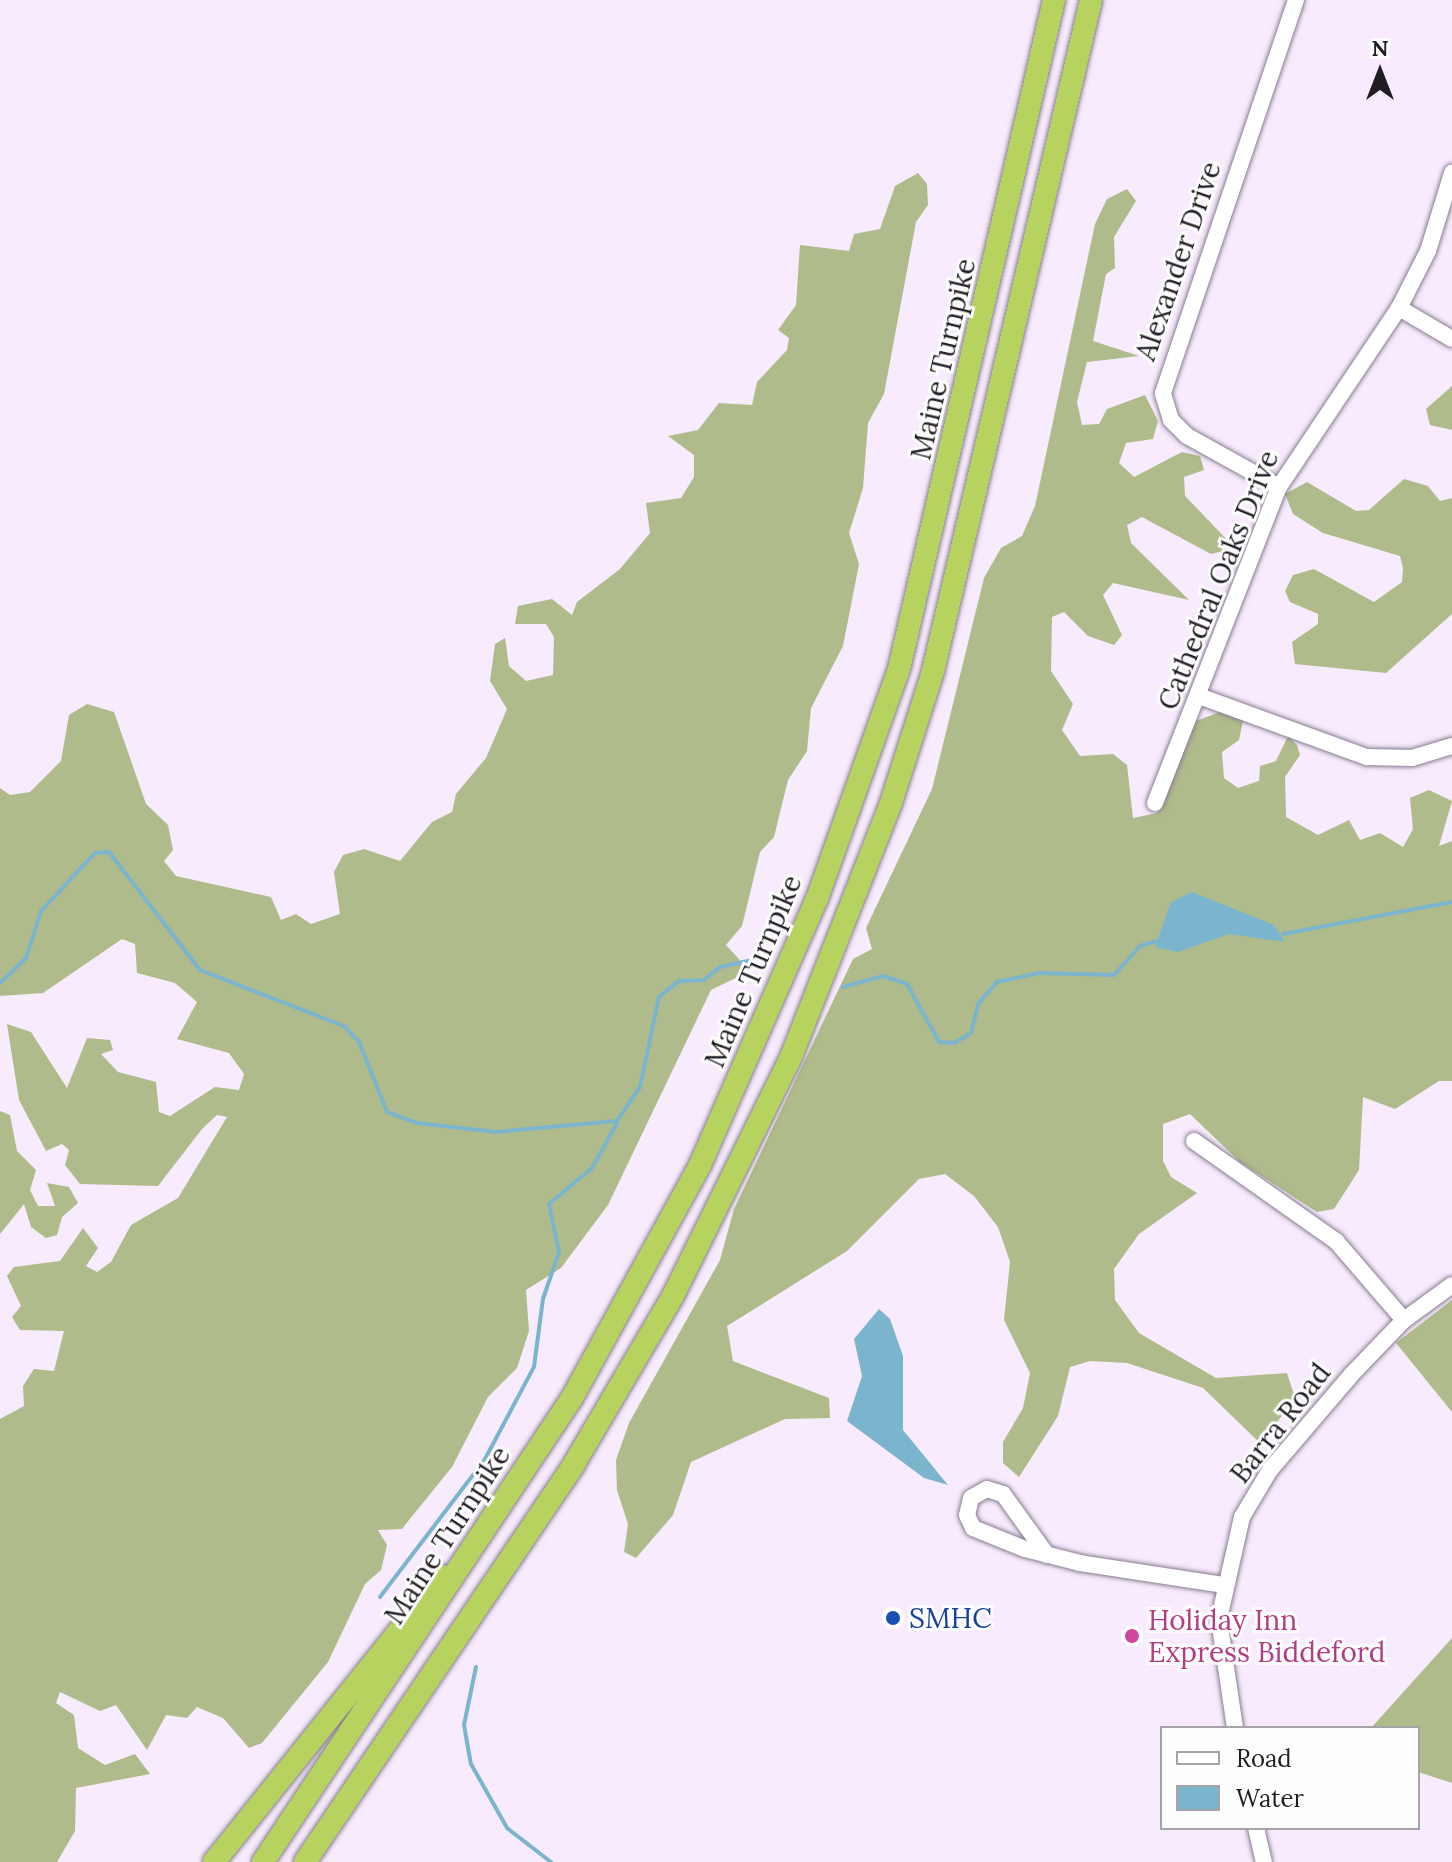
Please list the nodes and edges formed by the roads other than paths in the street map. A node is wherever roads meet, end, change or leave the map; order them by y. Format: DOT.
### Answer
graph roads {
  1 [pos="1054,0"];
  2 [pos="1091,0"];
  3 [pos="1296,0"];
  4 [pos="1452,173"];
  5 [pos="1399,308"];
  6 [pos="1452,339"];
  7 [pos="1279,487"];
  8 [pos="1199,696"];
  9 [pos="1452,746"];
  10 [pos="1155,803"];
  11 [pos="1194,1141"];
  12 [pos="1452,1285"];
  13 [pos="1404,1320"];
  14 [pos="1008,1499"];
  15 [pos="980,1531"];
  16 [pos="1047,1555"];
  17 [pos="466,1564"];
  18 [pos="1223,1585"];
  19 [pos="1235,1726"];
  20 [pos="1256,1830"];
  21 [pos="214,1862"];
  22 [pos="263,1862"];
  23 [pos="305,1862"];
  24 [pos="1264,1862"];
  1 -- 17 [label="highway, Maine Turnpike"];
  2 -- 23 [label="highway"];
  3 -- 7 [label="street, Alexander Drive"];
  4 -- 5 [label="street, Cathedral Oaks Drive"];
  5 -- 6 [label="street"];
  5 -- 7 [label="street, Cathedral Oaks Drive"];
  7 -- 8 [label="street, Cathedral Oaks Drive"];
  8 -- 9 [label="street"];
  8 -- 10 [label="street, Cathedral Oaks Drive"];
  11 -- 13 [label="street"];
  12 -- 13 [label="street, Barra Road"];
  13 -- 18 [label="street, Barra Road"];
  14 -- 15 [label="street"];
  14 -- 15 [label="street"];
  14 -- 16 [label="street"];
  15 -- 16 [label="street"];
  16 -- 18 [label="street"];
  17 -- 21 [label="highway"];
  17 -- 22 [label="highway, Maine Turnpike"];
  18 -- 19 [label="street, Barra Road"];
  20 -- 24 [label="street"];
}
